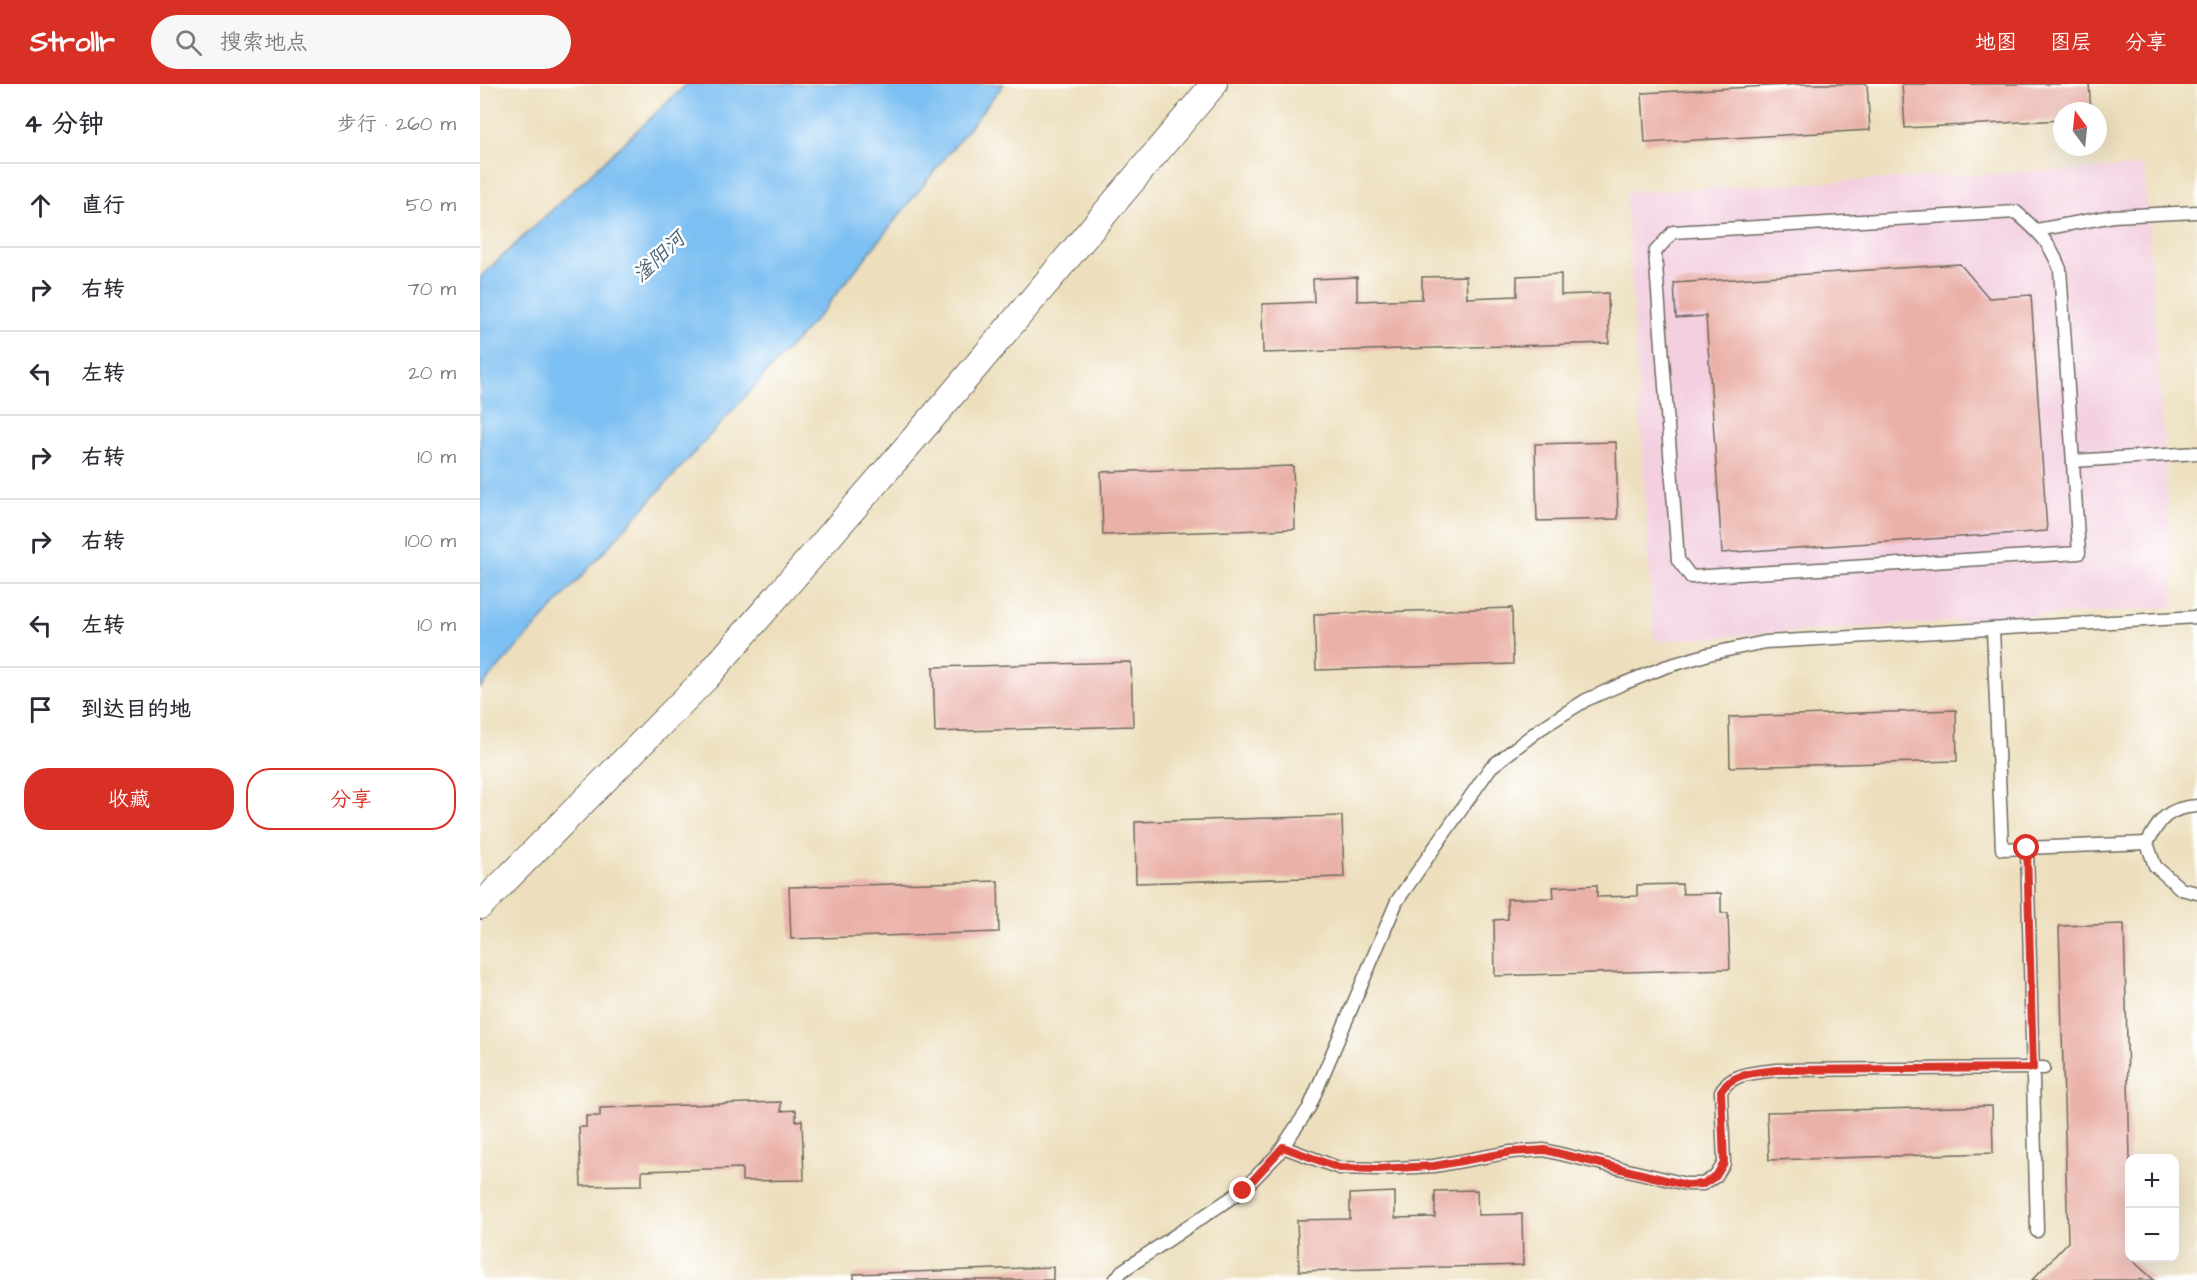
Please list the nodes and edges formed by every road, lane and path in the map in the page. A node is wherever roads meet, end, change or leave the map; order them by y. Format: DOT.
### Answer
graph roads {
  1 [pos="1214,84"];
  2 [pos="2197,212"];
  3 [pos="2037,230"];
  4 [pos="2197,453"];
  5 [pos="2073,461"];
  6 [pos="2197,617"];
  7 [pos="1994,629"];
  8 [pos="2197,806"];
  9 [pos="2147,843"];
  10 [pos="2027,848"];
  11 [pos="2197,893"];
  12 [pos="480,906"];
  13 [pos="2039,1068"];
  14 [pos="1283,1147"];
  15 [pos="2037,1231"];
  16 [pos="1115,1280"];
  1 -- 12 [label="street"];
  2 -- 3 [label="lane"];
  3 -- 5 [label="lane"];
  3 -- 5 [label="lane"];
  4 -- 5 [label="lane"];
  6 -- 7 [label="lane"];
  7 -- 10 [label="lane"];
  7 -- 14 [label="lane"];
  8 -- 9 [label="lane"];
  9 -- 10 [label="lane"];
  9 -- 11 [label="lane"];
  10 -- 13 [label="lane"];
  13 -- 14 [label="lane"];
  13 -- 15 [label="lane"];
  14 -- 16 [label="lane"];
}
